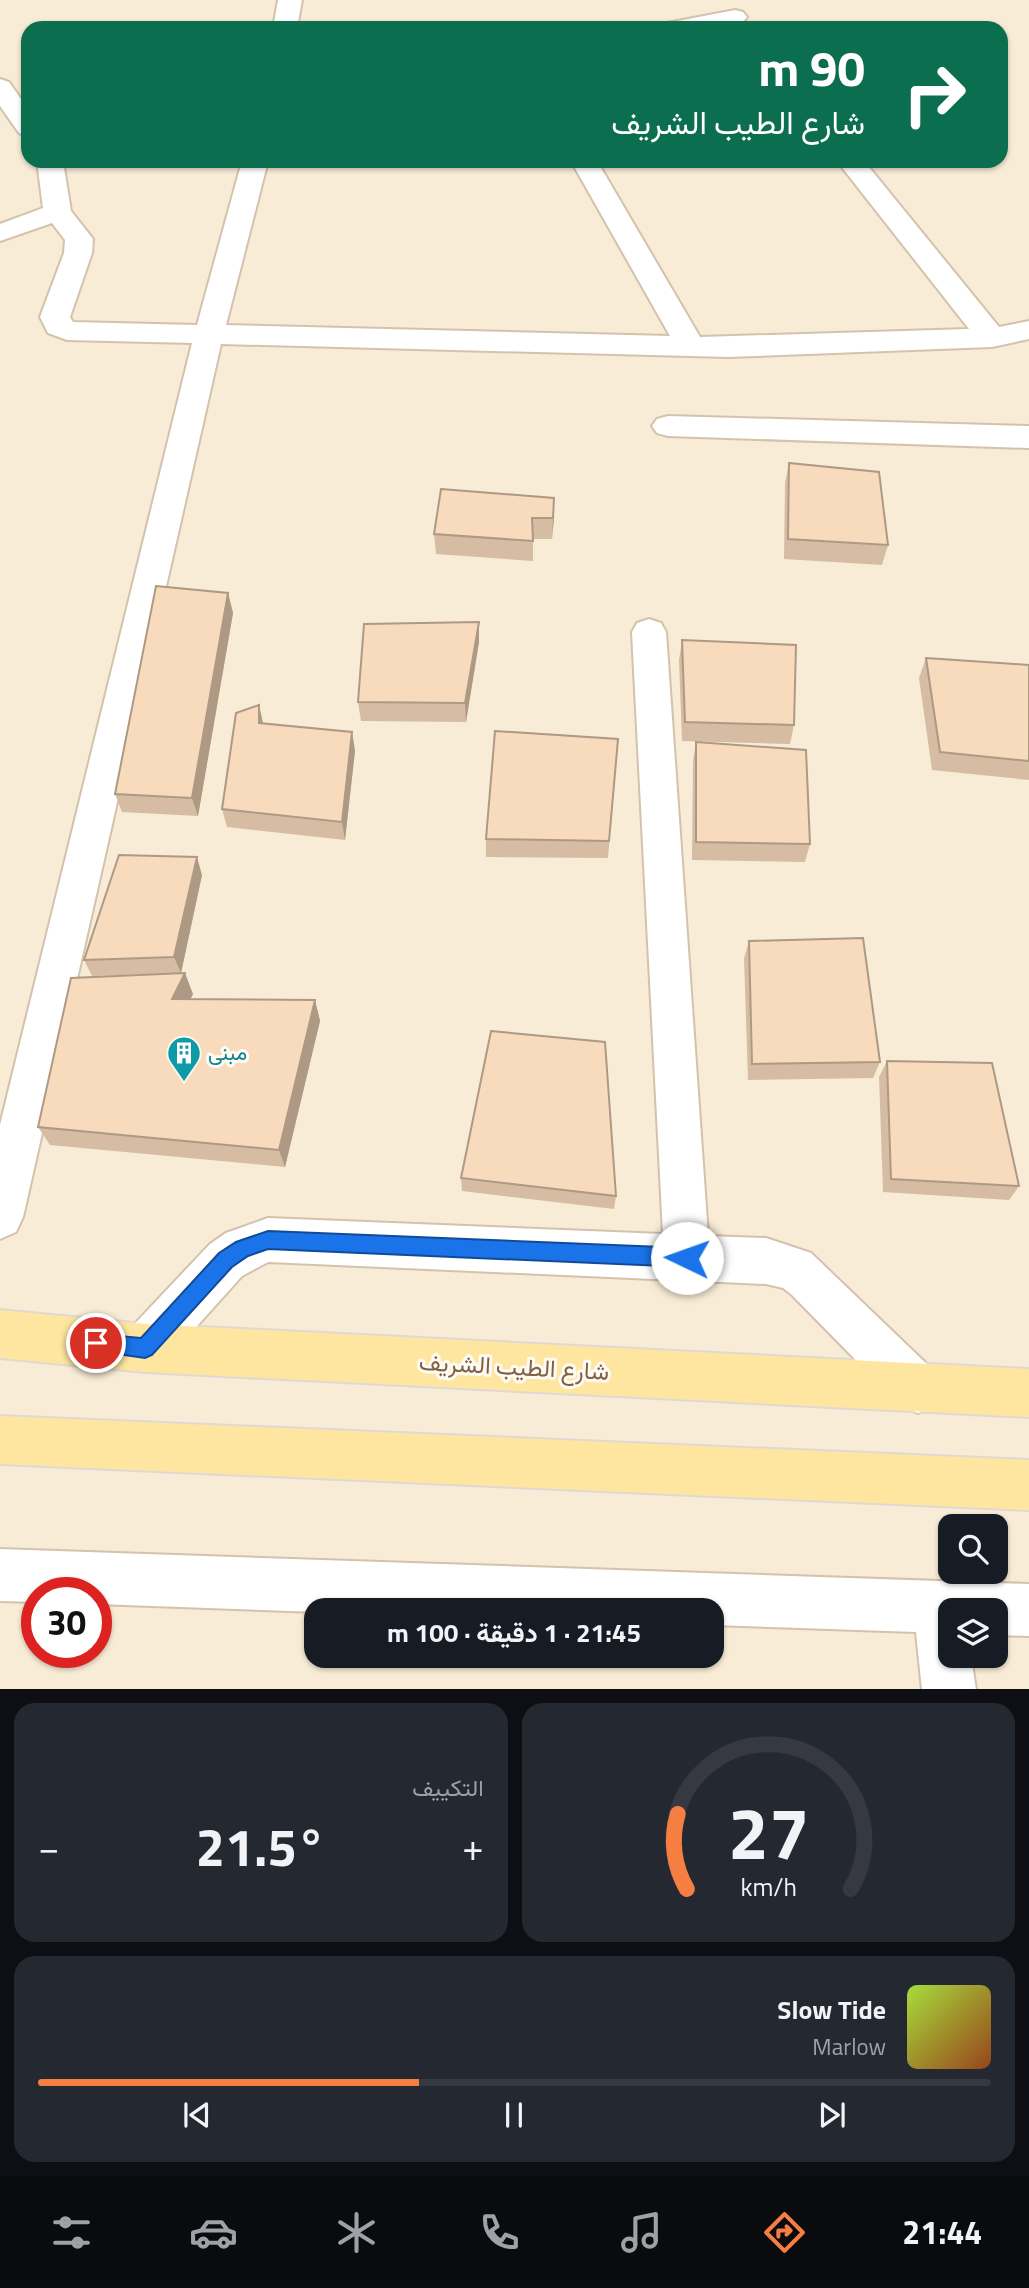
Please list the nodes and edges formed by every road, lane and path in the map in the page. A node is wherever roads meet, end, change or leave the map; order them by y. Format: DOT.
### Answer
graph roads {
  1 [pos="290,0"];
  2 [pos="734,15"];
  3 [pos="286,21"];
  4 [pos="707,21"];
  5 [pos="0,87"];
  6 [pos="21,118"];
  7 [pos="51,168"];
  8 [pos="253,168"];
  9 [pos="588,168"];
  10 [pos="856,168"];
  11 [pos="57,212"];
  12 [pos="0,233"];
  13 [pos="1029,330"];
  14 [pos="209,334"];
  15 [pos="992,338"];
  16 [pos="690,346"];
  17 [pos="668,426"];
  18 [pos="1029,437"];
  19 [pos="649,632"];
  20 [pos="0,1217"];
  21 [pos="687,1258"];
  22 [pos="0,1334"];
  23 [pos="145,1348"];
  24 [pos="918,1389"];
  25 [pos="1029,1393"];
  26 [pos="0,1440"];
  27 [pos="1029,1485"];
  28 [pos="0,1574"];
  29 [pos="938,1606"];
  30 [pos="1008,1609"];
  31 [pos="1029,1610"];
  32 [pos="946,1668"];
  33 [pos="949,1689"];
  1 -- 3 [label="street"];
  2 -- 4 [label="street"];
  5 -- 6 [label="street"];
  7 -- 11 [label="street"];
  8 -- 14 [label="street"];
  9 -- 16 [label="street"];
  10 -- 15 [label="street"];
  11 -- 12 [label="street"];
  11 -- 14 [label="street"];
  13 -- 15 [label="street"];
  14 -- 16 [label="street"];
  14 -- 20 [label="street"];
  15 -- 16 [label="street"];
  17 -- 18 [label="street"];
  19 -- 21 [label="street"];
  21 -- 23 [label="street"];
  21 -- 24 [label="street"];
  22 -- 23 [label="main road, شارع الطيب الشريف"];
  23 -- 24 [label="main road, شارع الطيب الشريف"];
  24 -- 25 [label="main road, شارع الطيب الشريف"];
  26 -- 27 [label="main road"];
  28 -- 29 [label="street"];
  30 -- 31 [label="street"];
  32 -- 33 [label="street"];
}
